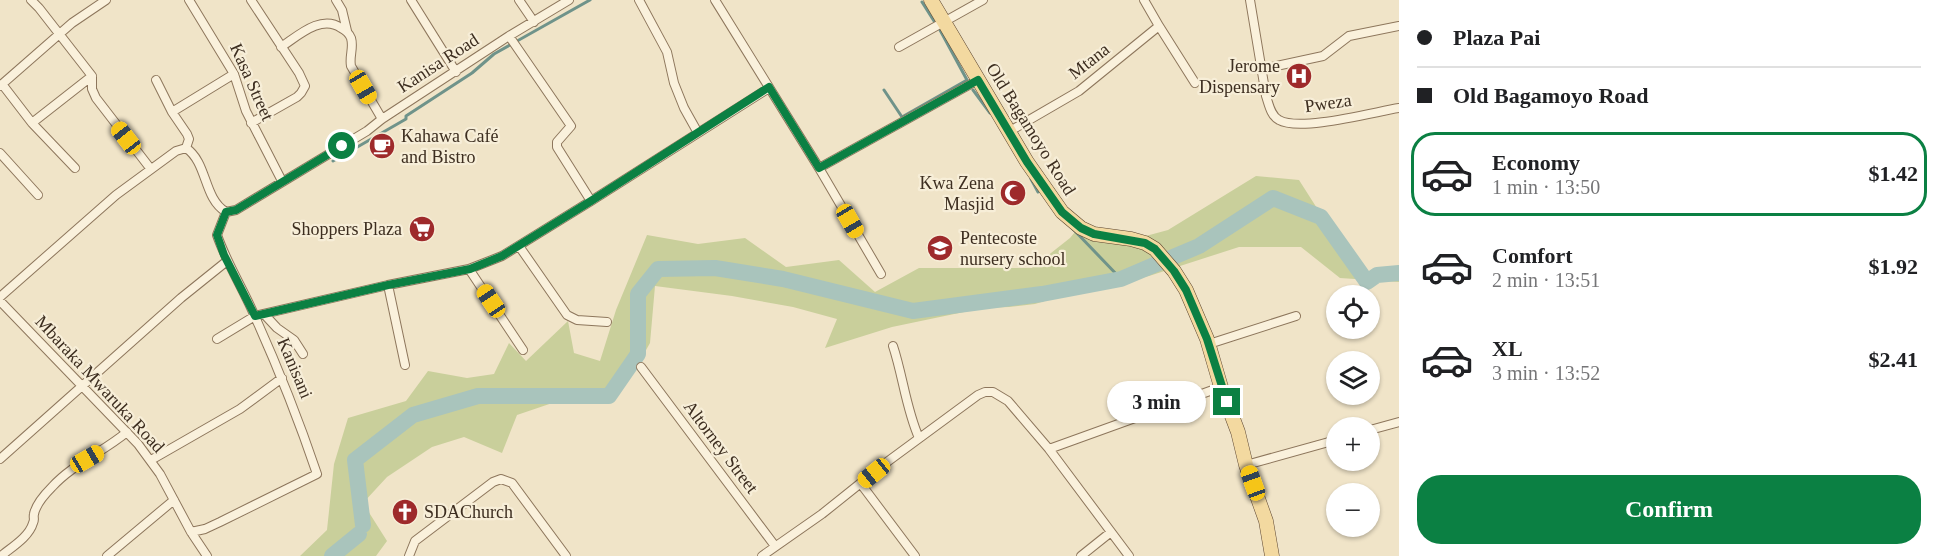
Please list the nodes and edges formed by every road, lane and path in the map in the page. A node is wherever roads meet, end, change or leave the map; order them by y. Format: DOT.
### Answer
graph roads {
  1 [pos="31,0"];
  2 [pos="106,0"];
  3 [pos="189,0"];
  4 [pos="251,0"];
  5 [pos="336,0"];
  6 [pos="411,0"];
  7 [pos="519,0"];
  8 [pos="569,0"];
  9 [pos="639,0"];
  10 [pos="715,0"];
  11 [pos="931,0"];
  12 [pos="982,0"];
  13 [pos="1144,0"];
  14 [pos="1250,0"];
  15 [pos="945,21"];
  16 [pos="534,22"];
  17 [pos="1159,26"];
  18 [pos="1399,26"];
  19 [pos="347,31"];
  20 [pos="59,33"];
  21 [pos="509,36"];
  22 [pos="281,47"];
  23 [pos="899,47"];
  24 [pos="1262,69"];
  25 [pos="456,72"];
  26 [pos="234,74"];
  27 [pos="92,76"];
  28 [pos="978,80"];
  29 [pos="156,81"];
  30 [pos="1195,83"];
  31 [pos="1,85"];
  32 [pos="769,87"];
  33 [pos="1399,108"];
  34 [pos="172,112"];
  35 [pos="382,119"];
  36 [pos="32,123"];
  37 [pos="251,123"];
  38 [pos="1010,131"];
  39 [pos="698,133"];
  40 [pos="186,148"];
  41 [pos="0,153"];
  42 [pos="75,168"];
  43 [pos="150,168"];
  44 [pos="819,168"];
  45 [pos="282,181"];
  46 [pos="38,195"];
  47 [pos="591,201"];
  48 [pos="226,212"];
  49 [pos="519,246"];
  50 [pos="227,261"];
  51 [pos="470,269"];
  52 [pos="881,274"];
  53 [pos="388,285"];
  54 [pos="0,299"];
  55 [pos="7,308"];
  56 [pos="264,314"];
  57 [pos="0,315"];
  58 [pos="255,316"];
  59 [pos="1296,316"];
  60 [pos="607,322"];
  61 [pos="217,339"];
  62 [pos="1209,344"];
  63 [pos="893,346"];
  64 [pos="523,350"];
  65 [pos="303,354"];
  66 [pos="405,364"];
  67 [pos="641,367"];
  68 [pos="282,378"];
  69 [pos="82,386"];
  70 [pos="1221,387"];
  71 [pos="1399,422"];
  72 [pos="1380,427"];
  73 [pos="127,432"];
  74 [pos="920,438"];
  75 [pos="1326,443"];
  76 [pos="1049,449"];
  77 [pos="0,459"];
  78 [pos="151,460"];
  79 [pos="1246,465"];
  80 [pos="861,484"];
  81 [pos="174,500"];
  82 [pos="191,532"];
  83 [pos="1111,532"];
  84 [pos="775,546"];
  85 [pos="766,555"];
  86 [pos="1,556"];
  87 [pos="107,556"];
  88 [pos="207,556"];
  89 [pos="409,556"];
  90 [pos="566,556"];
  91 [pos="915,556"];
  92 [pos="1081,556"];
  93 [pos="1129,556"];
  94 [pos="1272,556"];
  1 -- 20 [label="street"];
  2 -- 20 [label="street"];
  3 -- 26 [label="street, Kasa Street"];
  4 -- 22 [label="street"];
  5 -- 19 [label="street"];
  6 -- 25 [label="street"];
  7 -- 16 [label="street"];
  8 -- 16 [label="street, Kanisa Road"];
  9 -- 39 [label="street"];
  10 -- 32 [label="street"];
  11 -- 15 [label="main road, Old Bagamoyo Road"];
  12 -- 15 [label="street"];
  13 -- 17 [label="street"];
  14 -- 24 [label="street, Pweza"];
  15 -- 23 [label="street"];
  15 -- 28 [label="main road, Old Bagamoyo Road"];
  16 -- 21 [label="street, Kanisa Road"];
  17 -- 30 [label="street"];
  17 -- 38 [label="street, Mtana"];
  18 -- 24 [label="street"];
  19 -- 22 [label="street"];
  19 -- 35 [label="street"];
  20 -- 27 [label="street"];
  20 -- 31 [label="street"];
  21 -- 25 [label="street, Kanisa Road"];
  21 -- 47 [label="street"];
  22 -- 37 [label="street"];
  24 -- 33 [label="street, Pweza"];
  25 -- 35 [label="street, Kanisa Road"];
  26 -- 34 [label="street"];
  26 -- 37 [label="street, Kasa Street"];
  27 -- 36 [label="street"];
  27 -- 43 [label="street"];
  28 -- 38 [label="main road, Old Bagamoyo Road"];
  28 -- 44 [label="street"];
  29 -- 34 [label="street"];
  31 -- 36 [label="street"];
  32 -- 39 [label="street"];
  32 -- 44 [label="street"];
  34 -- 40 [label="street"];
  35 -- 45 [label="street, Kanisa Road"];
  36 -- 42 [label="street"];
  37 -- 45 [label="street, Kasa Street"];
  38 -- 62 [label="main road, Old Bagamoyo Road"];
  39 -- 47 [label="street"];
  40 -- 43 [label="street"];
  40 -- 48 [label="street"];
  41 -- 46 [label="street"];
  43 -- 54 [label="street"];
  44 -- 52 [label="street"];
  45 -- 48 [label="street, Kanisa Road"];
  47 -- 49 [label="street"];
  48 -- 50 [label="street, Kanisani"];
  49 -- 51 [label="street"];
  49 -- 60 [label="street"];
  50 -- 58 [label="street, Kanisani"];
  50 -- 69 [label="street"];
  51 -- 53 [label="street"];
  51 -- 64 [label="street"];
  53 -- 56 [label="street"];
  53 -- 66 [label="street"];
  54 -- 55 [label="street, Mbaraka Mwaruka Road"];
  55 -- 57 [label="street"];
  55 -- 69 [label="street, Mbaraka Mwaruka Road"];
  56 -- 58 [label="street"];
  56 -- 65 [label="street"];
  58 -- 61 [label="street"];
  58 -- 68 [label="street, Kanisani"];
  59 -- 62 [label="street"];
  62 -- 70 [label="main road, Old Bagamoyo Road"];
  63 -- 74 [label="street"];
  67 -- 84 [label="street, Altorney Street"];
  68 -- 78 [label="street"];
  68 -- 82 [label="street, Kanisani"];
  69 -- 73 [label="street, Mbaraka Mwaruka Road"];
  69 -- 77 [label="street"];
  70 -- 76 [label="street"];
  70 -- 79 [label="main road, Old Bagamoyo Road"];
  71 -- 72 [label="street"];
  73 -- 78 [label="street, Mbaraka Mwaruka Road"];
  73 -- 86 [label="street"];
  74 -- 76 [label="street"];
  74 -- 80 [label="street"];
  75 -- 79 [label="street"];
  76 -- 83 [label="street"];
  78 -- 81 [label="street, Mbaraka Mwaruka Road"];
  79 -- 94 [label="main road, Old Bagamoyo Road"];
  80 -- 84 [label="street"];
  80 -- 91 [label="street"];
  81 -- 82 [label="street, Mbaraka Mwaruka Road"];
  81 -- 87 [label="street"];
  82 -- 88 [label="street, Mbaraka Mwaruka Road"];
  83 -- 92 [label="street"];
  83 -- 93 [label="street"];
  84 -- 85 [label="street"];
  89 -- 90 [label="street"];
}
